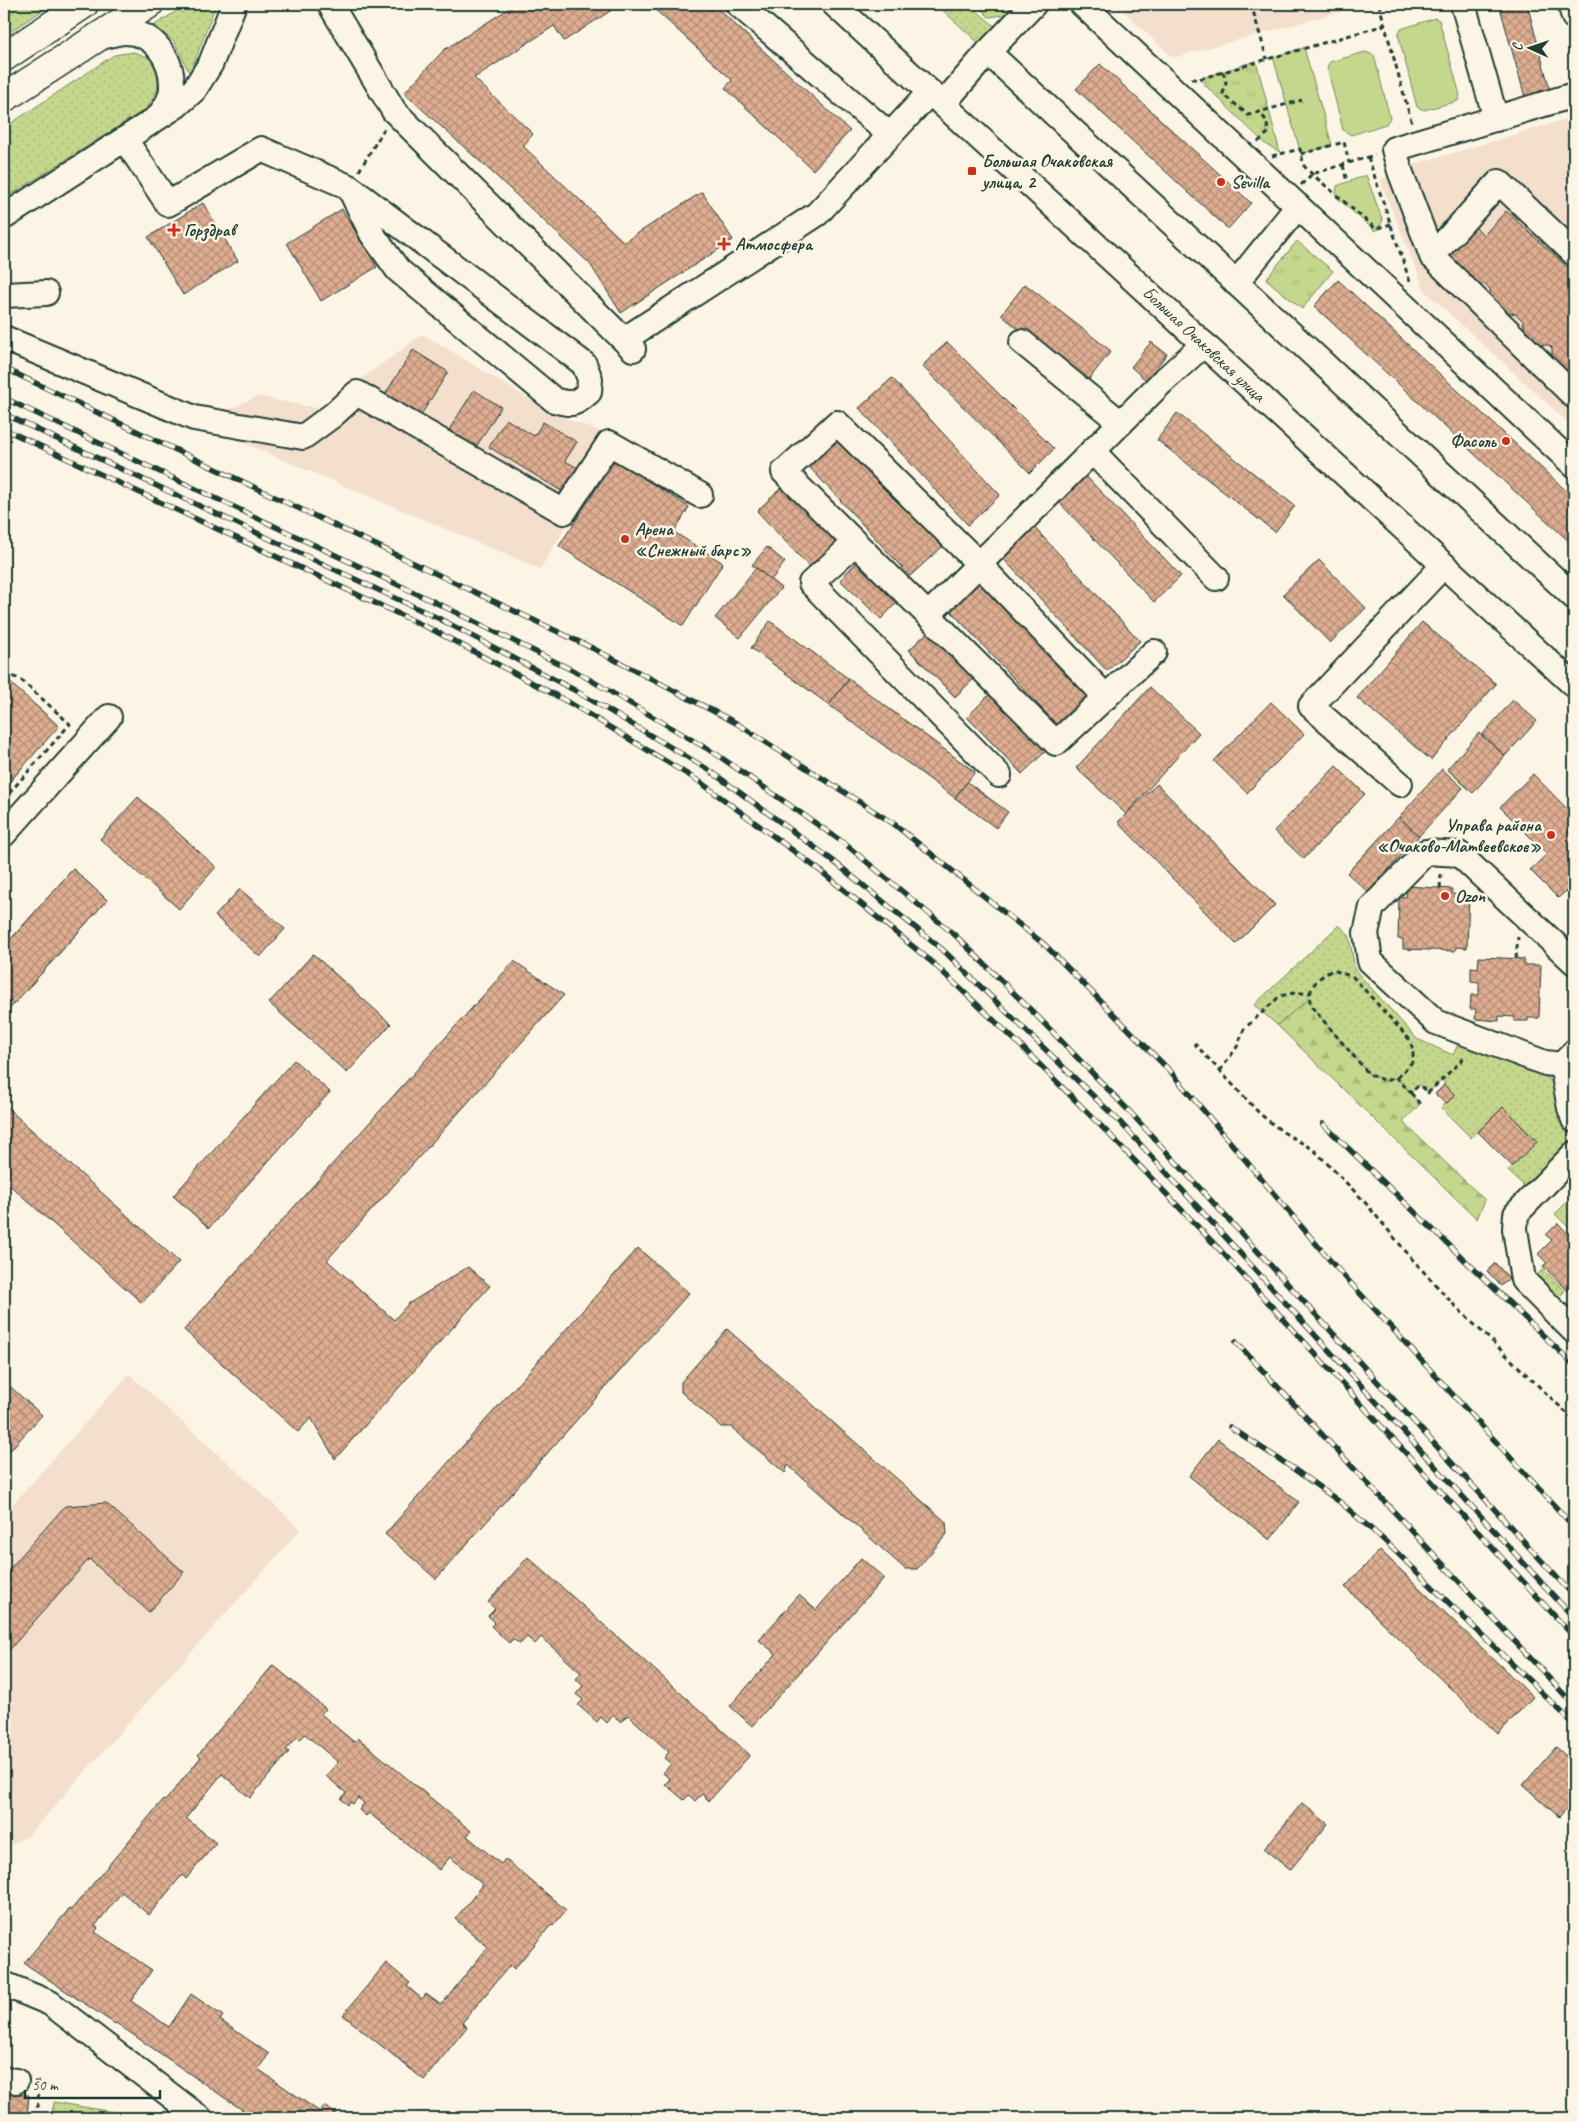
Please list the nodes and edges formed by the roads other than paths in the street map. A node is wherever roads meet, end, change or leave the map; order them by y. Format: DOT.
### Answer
graph roads {
  1 [pos="84,4"];
  2 [pos="149,4"];
  3 [pos="234,4"];
  4 [pos="330,4"];
  5 [pos="738,4"];
  6 [pos="834,4"];
  7 [pos="1034,4"];
  8 [pos="1082,4"];
  9 [pos="1463,4"];
  10 [pos="1570,4"];
  11 [pos="1574,17"];
  12 [pos="94,39"];
  13 [pos="988,52"];
  14 [pos="4,57"];
  15 [pos="1574,95"];
  16 [pos="4,98"];
  17 [pos="937,98"];
  18 [pos="1496,119"];
  19 [pos="154,122"];
  20 [pos="890,135"];
  21 [pos="132,150"];
  22 [pos="349,187"];
  23 [pos="1293,202"];
  24 [pos="4,217"];
  25 [pos="1574,254"];
  26 [pos="1432,256"];
  27 [pos="1236,283"];
  28 [pos="46,294"];
  29 [pos="4,295"];
  30 [pos="4,338"];
  31 [pos="1022,342"];
  32 [pos="1204,344"];
  33 [pos="1574,396"];
  34 [pos="1121,423"];
  35 [pos="1092,451"];
  36 [pos="1574,465"];
  37 [pos="700,496"];
  38 [pos="855,543"];
  39 [pos="979,564"];
  40 [pos="1444,565"];
  41 [pos="1216,578"];
  42 [pos="1574,597"];
  43 [pos="928,615"];
  44 [pos="1154,652"];
  45 [pos="1574,685"];
  46 [pos="1106,697"];
  47 [pos="109,717"];
  48 [pos="999,775"];
  49 [pos="1400,784"];
  50 [pos="4,834"];
  51 [pos="1574,962"];
  52 [pos="1568,1058"];
  53 [pos="1574,1120"];
  54 [pos="1574,1154"];
  55 [pos="1574,1331"];
  56 [pos="4,1984"];
  57 [pos="200,2118"];
  1 -- 14 [label="main road"];
  2 -- 12 [label="main road"];
  3 -- 19 [label="street"];
  4 -- 20 [label="street"];
  5 -- 20 [label="street"];
  6 -- 17 [label="street, Большая Очаковская улица"];
  7 -- 13 [label="street"];
  8 -- 23 [label="street"];
  9 -- 18 [label="street"];
  10 -- 11 [label="street"];
  12 -- 16 [label="main road"];
  12 -- 19 [label="street"];
  13 -- 17 [label="street"];
  13 -- 27 [label="street"];
  15 -- 18 [label="street"];
  17 -- 20 [label="street"];
  17 -- 32 [label="street, Большая Очаковская улица"];
  18 -- 26 [label="street"];
  19 -- 24 [label="street"];
  21 -- 22 [label="street"];
  22 -- 22 [label="street"];
  23 -- 27 [label="street"];
  23 -- 36 [label="street"];
  25 -- 26 [label="street"];
  26 -- 33 [label="street"];
  27 -- 42 [label="street"];
  28 -- 29 [label="street"];
  30 -- 37 [label="street"];
  31 -- 34 [label="street"];
  32 -- 34 [label="street"];
  32 -- 40 [label="street, Большая Очаковская улица"];
  34 -- 35 [label="street"];
  35 -- 39 [label="street"];
  35 -- 41 [label="street"];
  38 -- 39 [label="street"];
  38 -- 43 [label="street"];
  38 -- 48 [label="street"];
  39 -- 43 [label="street"];
  39 -- 46 [label="street"];
  40 -- 45 [label="street, Большая Очаковская улица"];
  40 -- 49 [label="street"];
  43 -- 46 [label="street"];
  44 -- 46 [label="street"];
  47 -- 50 [label="street"];
  51 -- 52 [label="street"];
  52 -- 53 [label="street"];
  54 -- 55 [label="street"];
  56 -- 57 [label="street"];
}
